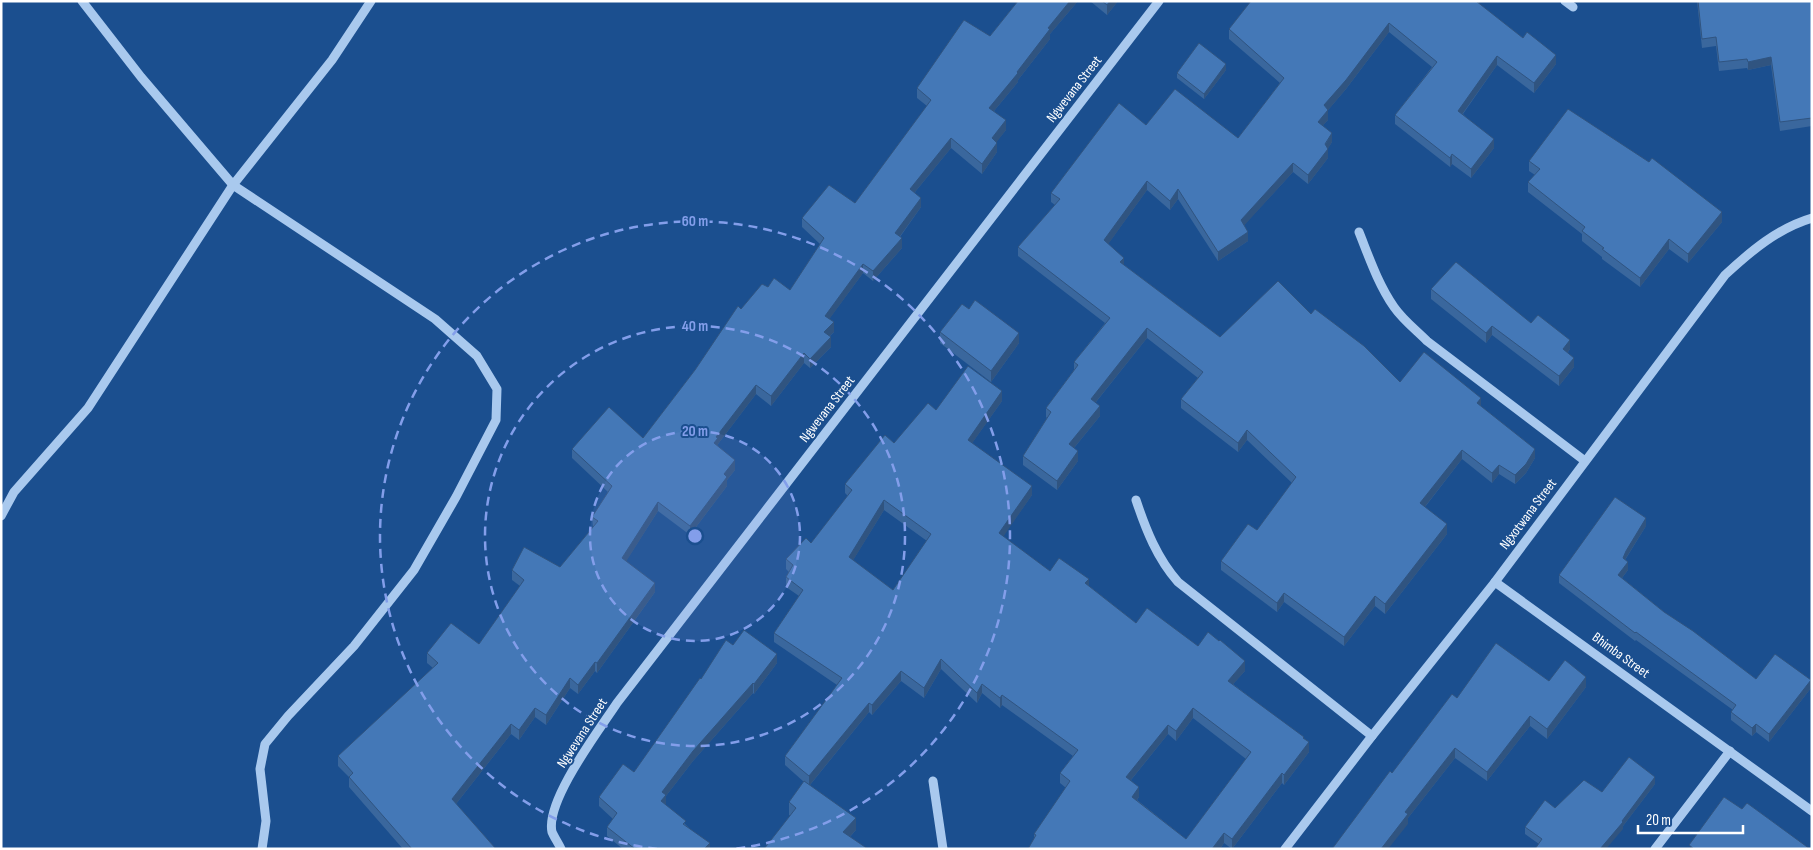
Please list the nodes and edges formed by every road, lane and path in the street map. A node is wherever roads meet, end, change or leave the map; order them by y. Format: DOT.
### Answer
graph roads {
  1 [pos="82,1"];
  2 [pos="371,1"];
  3 [pos="1159,1"];
  4 [pos="1565,1"];
  5 [pos="1573,7"];
  6 [pos="233,185"];
  7 [pos="1812,218"];
  8 [pos="1360,232"];
  9 [pos="1585,461"];
  10 [pos="1136,500"];
  11 [pos="1,516"];
  12 [pos="1495,582"];
  13 [pos="1372,736"];
  14 [pos="1730,751"];
  15 [pos="933,781"];
  16 [pos="1812,811"];
  17 [pos="262,849"];
  18 [pos="561,849"];
  19 [pos="943,849"];
  20 [pos="1285,849"];
  21 [pos="1655,849"];
  1 -- 6 [label="street"];
  2 -- 6 [label="street"];
  3 -- 18 [label="street, Ngwevana Street"];
  4 -- 5 [label="street"];
  6 -- 11 [label="street"];
  6 -- 17 [label="street"];
  7 -- 9 [label="street, Ngxotwana Street"];
  8 -- 9 [label="street"];
  9 -- 12 [label="street, Ngxotwana Street"];
  10 -- 13 [label="street"];
  12 -- 13 [label="street, Ngxotwana Street"];
  12 -- 14 [label="street, Bhimba Street"];
  13 -- 20 [label="street, Ngxotwana Street"];
  14 -- 16 [label="street, Bhimba Street"];
  14 -- 21 [label="street"];
  15 -- 19 [label="street"];
}
